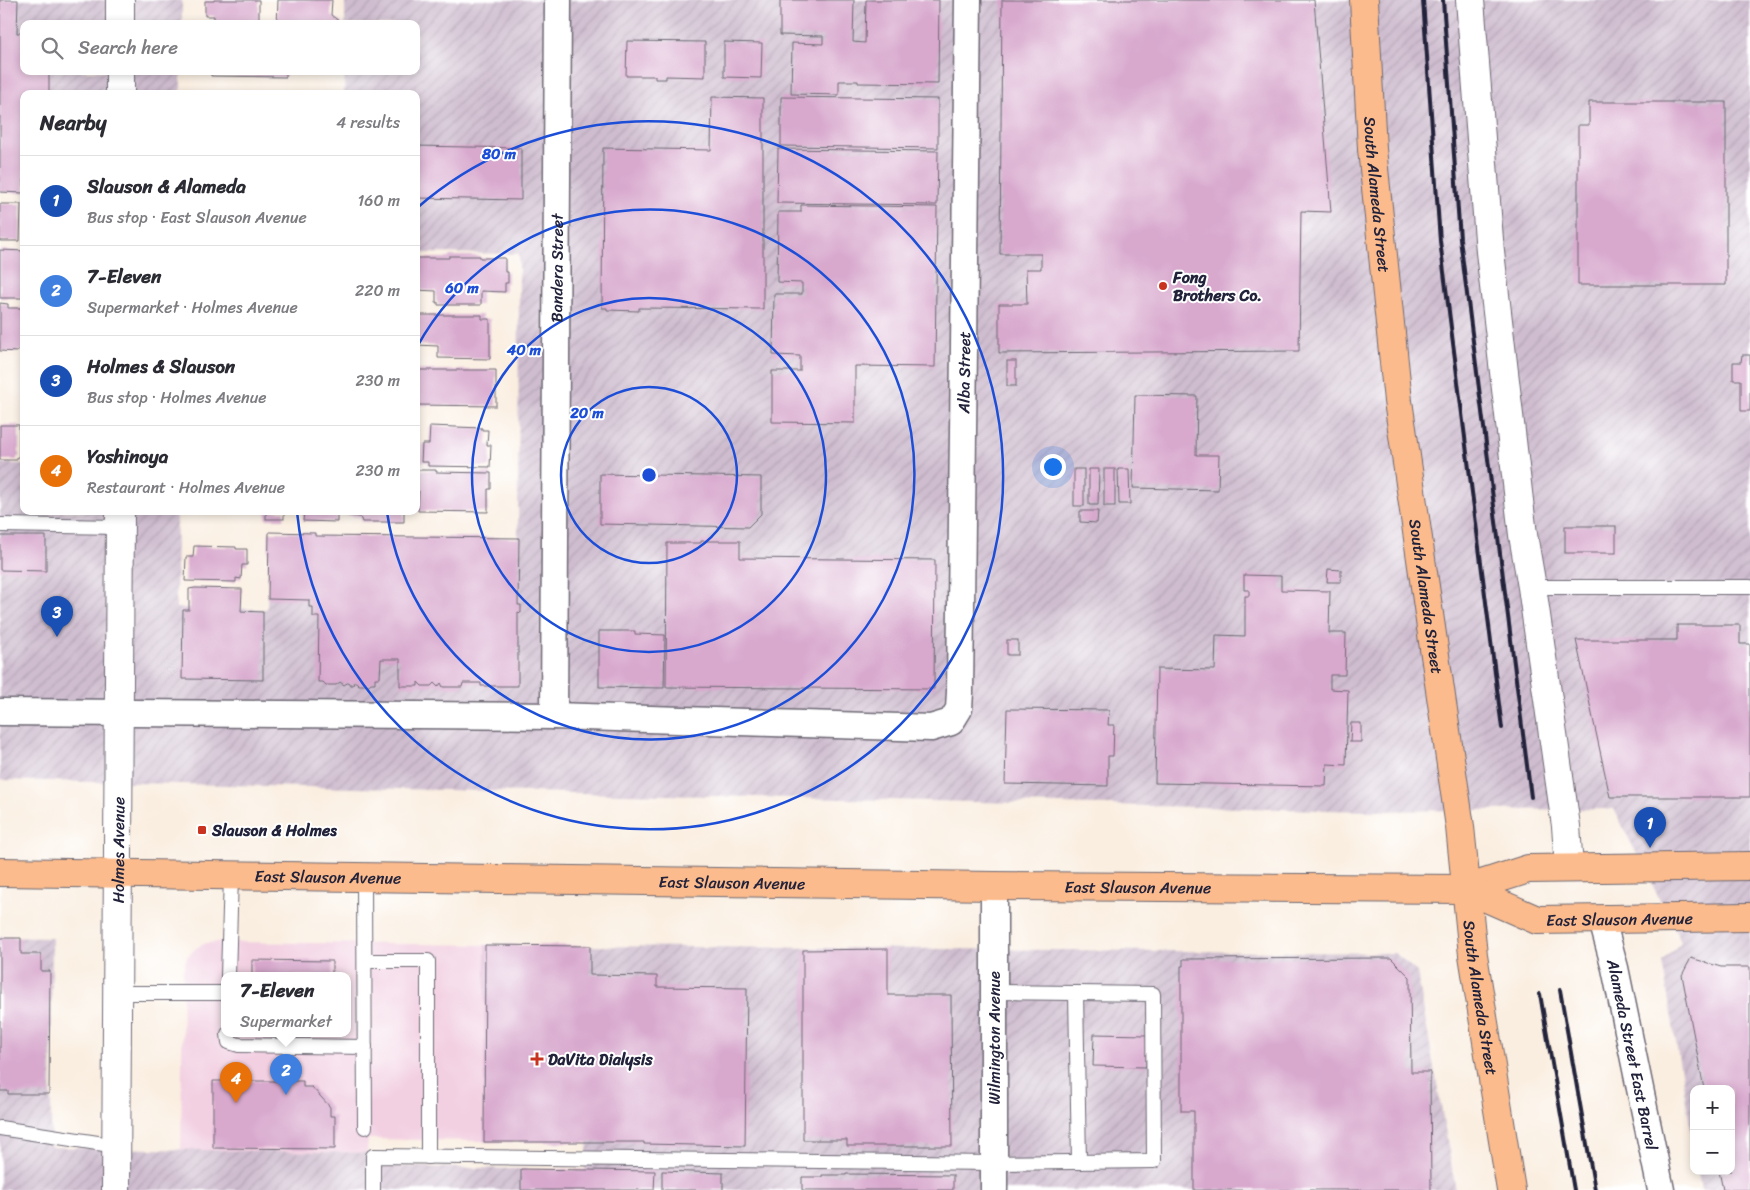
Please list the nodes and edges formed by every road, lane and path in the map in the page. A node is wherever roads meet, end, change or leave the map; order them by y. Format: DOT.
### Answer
graph roads {
  1 [pos="120,0"];
  2 [pos="558,0"];
  3 [pos="968,0"];
  4 [pos="1364,0"];
  5 [pos="1470,0"];
  6 [pos="120,20"];
  7 [pos="120,75"];
  8 [pos="120,90"];
  9 [pos="120,519"];
  10 [pos="0,525"];
  11 [pos="1532,587"];
  12 [pos="1750,587"];
  13 [pos="0,712"];
  14 [pos="120,712"];
  15 [pos="554,716"];
  16 [pos="1750,866"];
  17 [pos="1569,868"];
  18 [pos="0,872"];
  19 [pos="118,874"];
  20 [pos="231,876"];
  21 [pos="364,877"];
  22 [pos="994,886"];
  23 [pos="1466,889"];
  24 [pos="1750,917"];
  25 [pos="1602,920"];
  26 [pos="365,961"];
  27 [pos="228,972"];
  28 [pos="994,992"];
  29 [pos="118,993"];
  30 [pos="221,993"];
  31 [pos="1076,993"];
  32 [pos="228,1037"];
  33 [pos="365,1047"];
  34 [pos="365,1127"];
  35 [pos="0,1128"];
  36 [pos="117,1146"];
  37 [pos="428,1157"];
  38 [pos="1079,1162"];
  39 [pos="994,1164"];
  40 [pos="116,1190"];
  41 [pos="373,1190"];
  42 [pos="994,1190"];
  43 [pos="1511,1190"];
  44 [pos="1662,1190"];
  1 -- 6 [label="street"];
  2 -- 15 [label="street, Bandera Street"];
  3 -- 15 [label="street, Alba Street"];
  4 -- 23 [label="main road, South Alameda Street"];
  5 -- 11 [label="street"];
  7 -- 8 [label="street"];
  9 -- 10 [label="lane"];
  9 -- 14 [label="street, Holmes Avenue"];
  11 -- 12 [label="lane"];
  11 -- 17 [label="street"];
  13 -- 14 [label="street"];
  14 -- 15 [label="street"];
  14 -- 19 [label="street, Holmes Avenue"];
  16 -- 17 [label="main road, East Slauson Avenue"];
  17 -- 23 [label="main road, East Slauson Avenue"];
  18 -- 19 [label="main road, East Slauson Avenue"];
  19 -- 20 [label="main road, East Slauson Avenue"];
  19 -- 29 [label="street, Holmes Avenue"];
  20 -- 21 [label="main road, East Slauson Avenue"];
  20 -- 27 [label="lane"];
  21 -- 22 [label="main road, East Slauson Avenue"];
  21 -- 26 [label="lane"];
  22 -- 23 [label="main road, East Slauson Avenue"];
  22 -- 28 [label="street, Wilmington Avenue"];
  23 -- 25 [label="main road, East Slauson Avenue"];
  23 -- 43 [label="main road, South Alameda Street"];
  24 -- 25 [label="main road, East Slauson Avenue"];
  25 -- 44 [label="street, Alameda Street East Barrel"];
  26 -- 33 [label="lane"];
  26 -- 37 [label="lane"];
  28 -- 31 [label="lane"];
  28 -- 39 [label="street, Wilmington Avenue"];
  29 -- 30 [label="lane"];
  29 -- 36 [label="street, Holmes Avenue"];
  31 -- 38 [label="lane"];
  31 -- 38 [label="lane"];
  32 -- 33 [label="lane"];
  33 -- 34 [label="lane"];
  35 -- 36 [label="lane"];
  36 -- 40 [label="street, Holmes Avenue"];
  37 -- 39 [label="lane"];
  37 -- 41 [label="lane"];
  38 -- 39 [label="lane"];
  39 -- 42 [label="street, Wilmington Avenue"];
}
